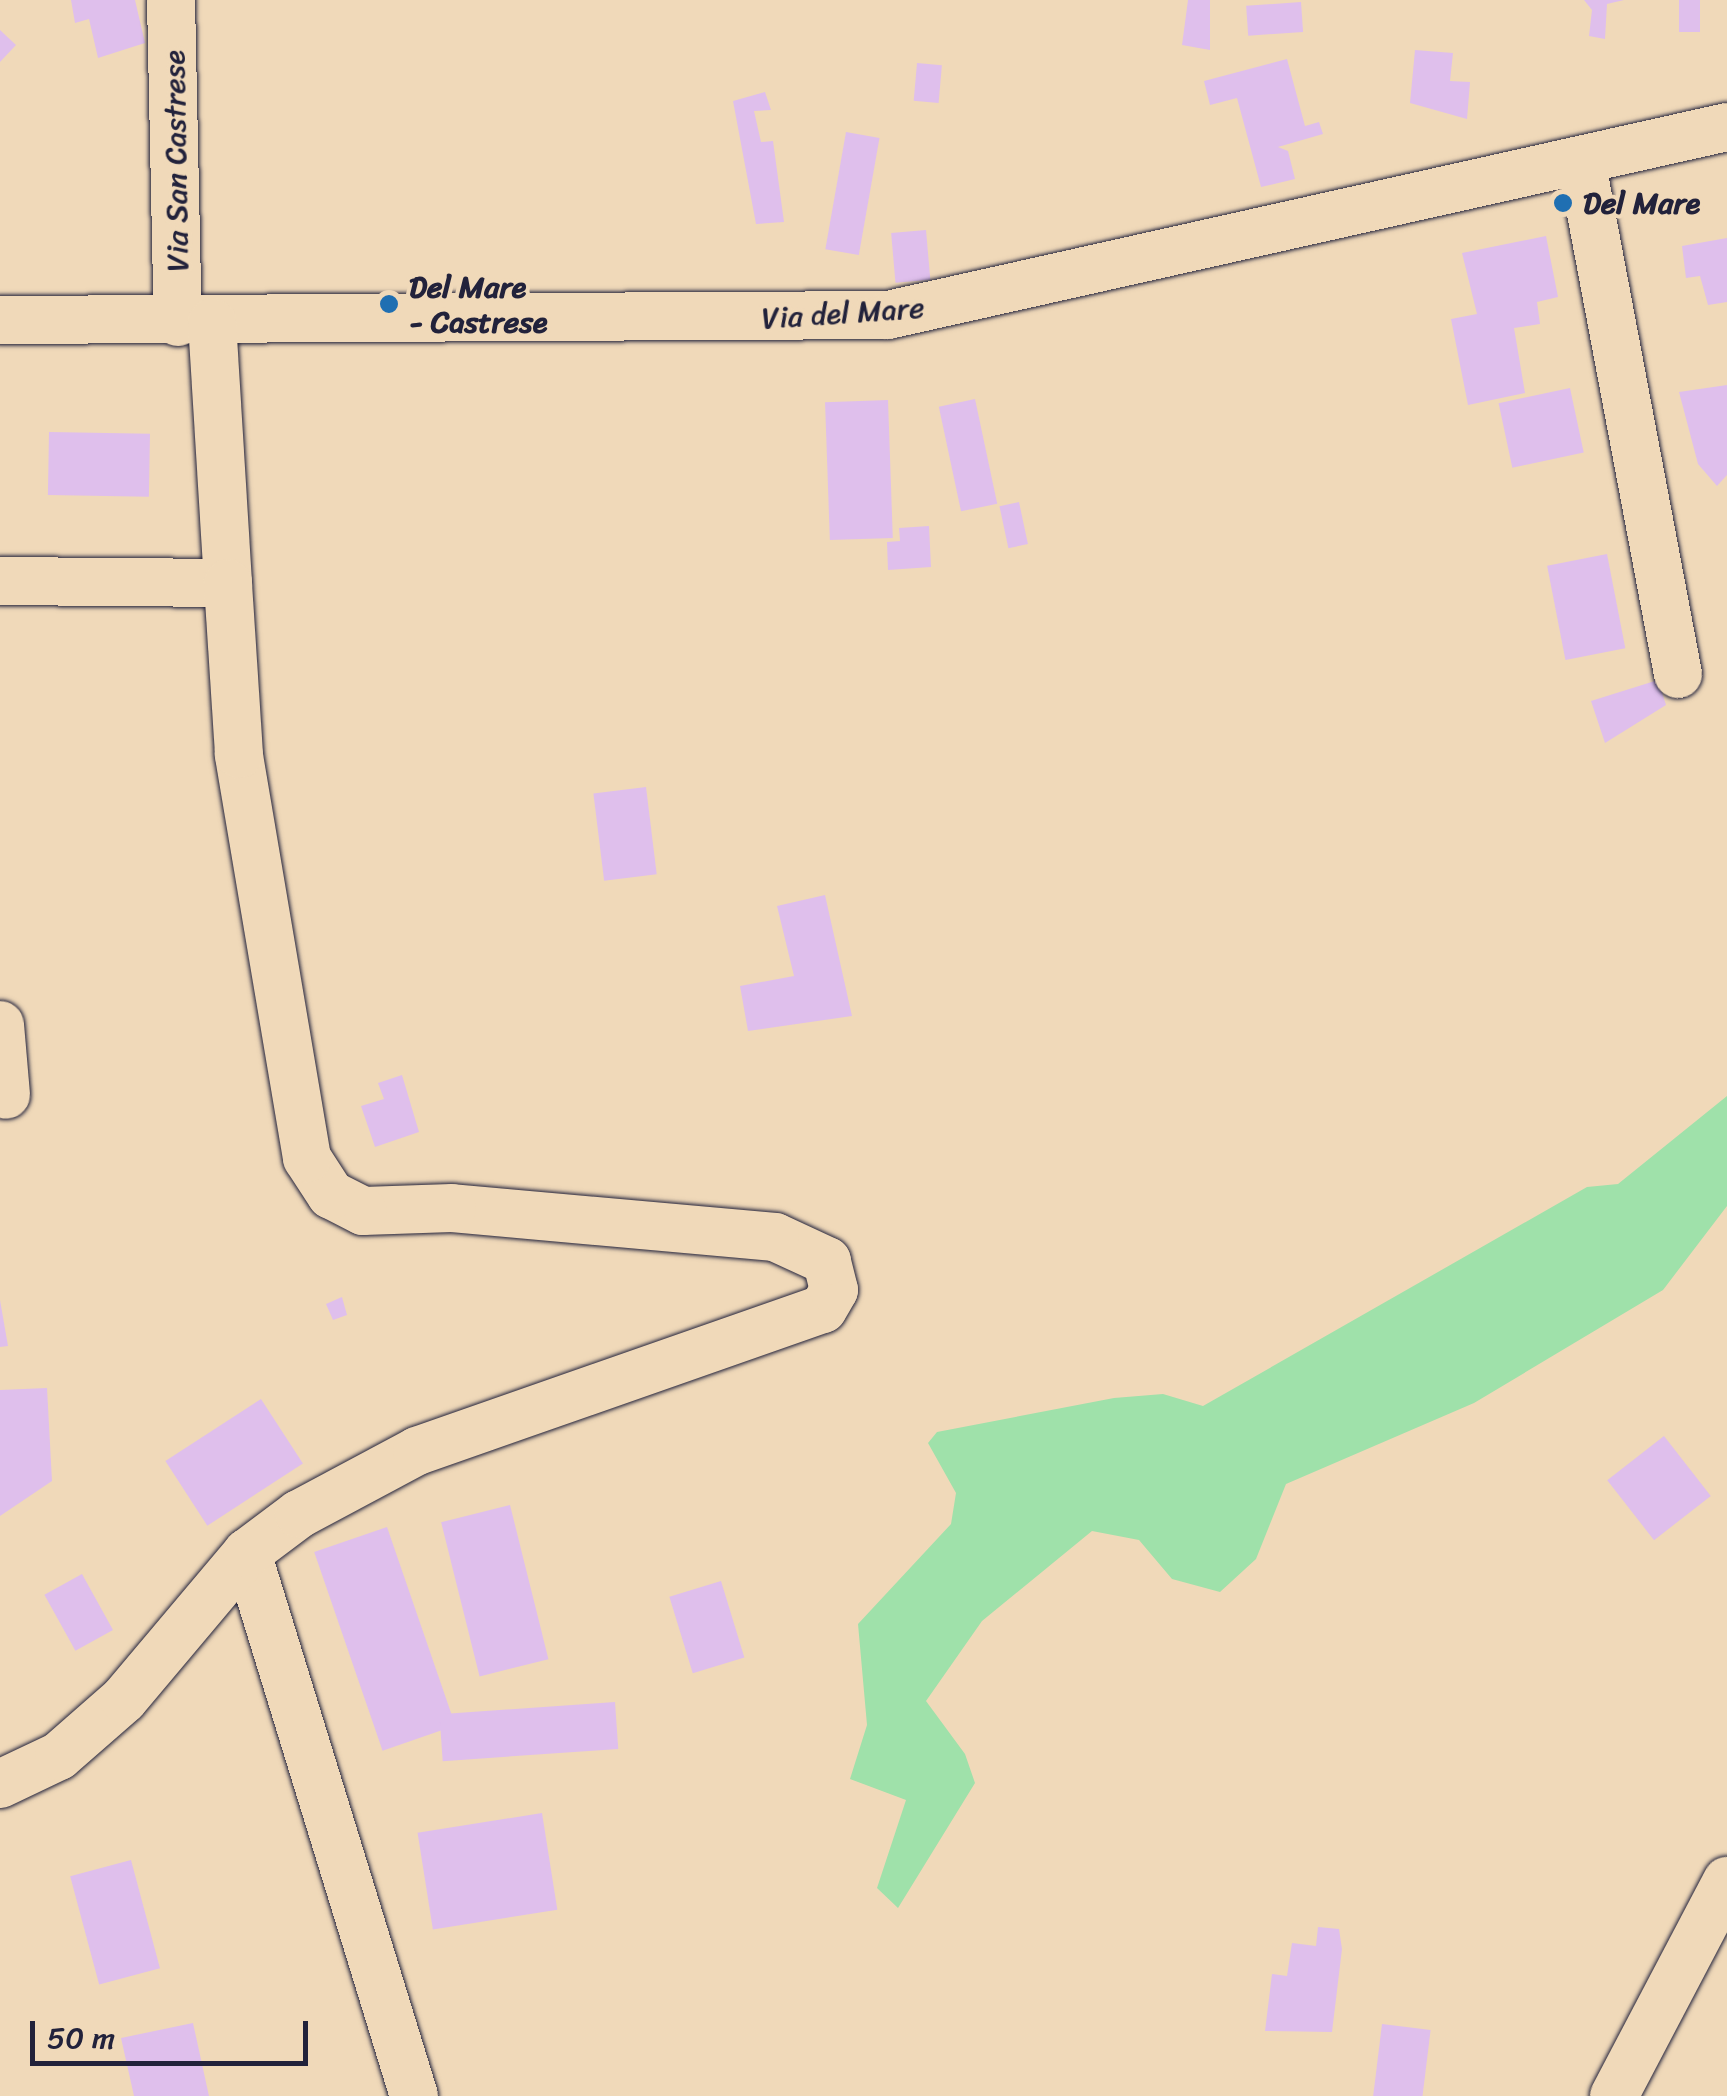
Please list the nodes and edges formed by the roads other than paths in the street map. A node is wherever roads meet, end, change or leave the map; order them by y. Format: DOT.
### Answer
graph roads {
  1 [pos="170,0"];
  2 [pos="1727,128"];
  3 [pos="1582,165"];
  4 [pos="0,320"];
  5 [pos="195,322"];
  6 [pos="0,581"];
  7 [pos="228,583"];
  8 [pos="1678,674"];
  9 [pos="0,1024"];
  10 [pos="6,1095"];
  11 [pos="247,1553"];
  12 [pos="0,1784"];
  13 [pos="1727,1881"];
  14 [pos="414,2096"];
  15 [pos="1614,2096"];
  1 -- 5 [label="street, Via San Castrese"];
  2 -- 3 [label="street, Via del Mare"];
  3 -- 5 [label="street, Via del Mare"];
  3 -- 8 [label="street"];
  4 -- 5 [label="street, Via del Mare"];
  5 -- 7 [label="street, Via San Castrese"];
  6 -- 7 [label="street"];
  7 -- 11 [label="street, Via San Castrese"];
  9 -- 10 [label="street"];
  11 -- 12 [label="street"];
  11 -- 14 [label="street"];
  13 -- 15 [label="street"];
}
